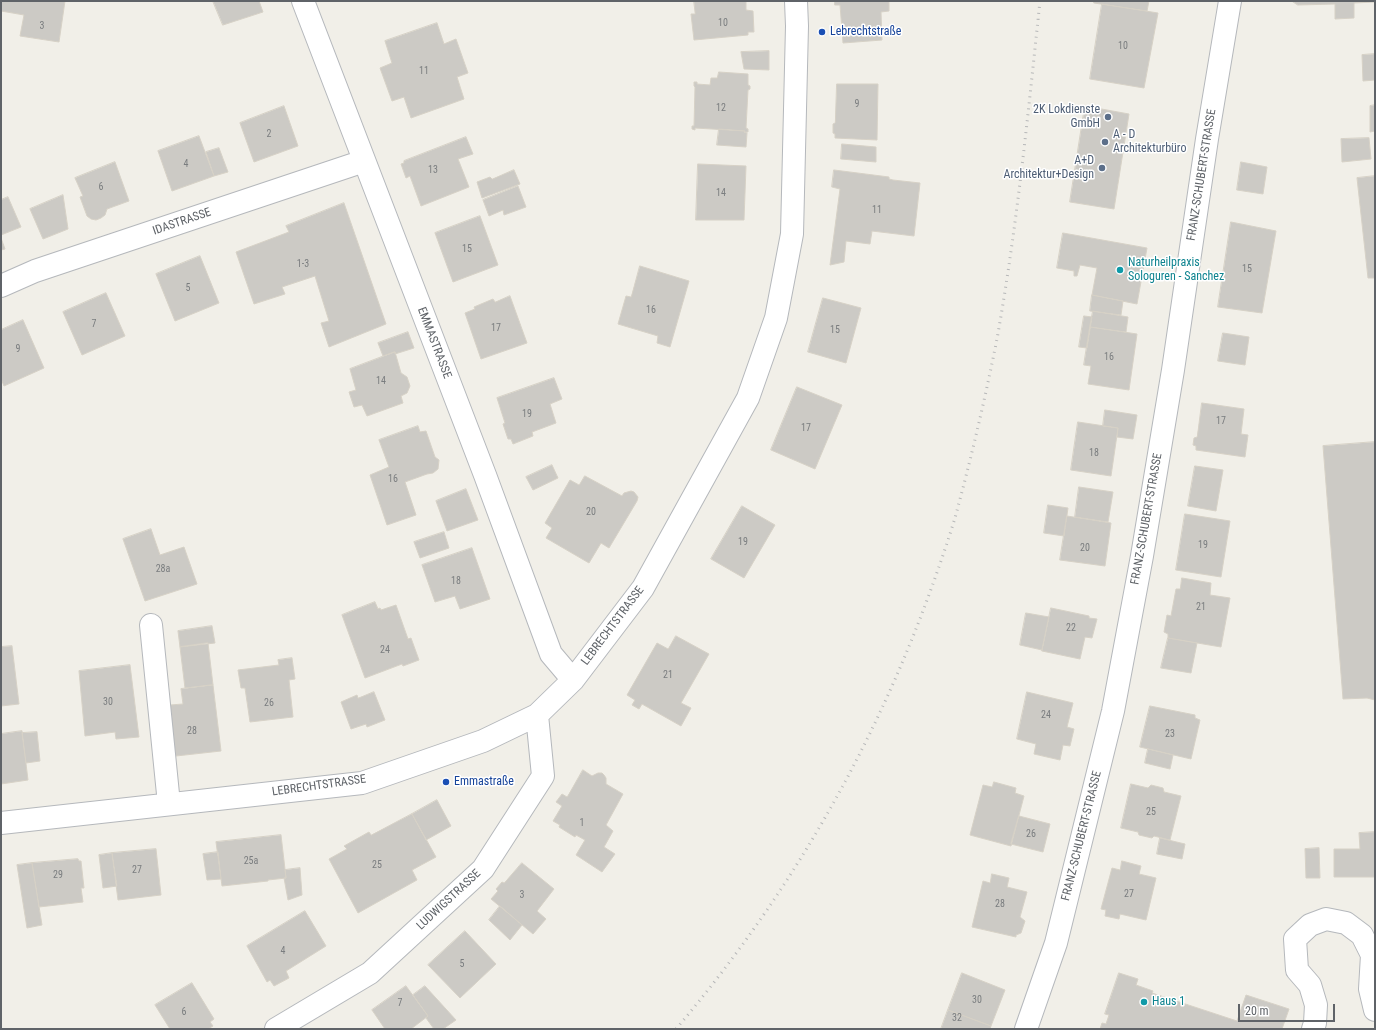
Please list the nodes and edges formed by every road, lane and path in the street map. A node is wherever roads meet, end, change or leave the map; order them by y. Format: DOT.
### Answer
graph roads {
  1 [pos="303,1"];
  2 [pos="796,1"];
  3 [pos="1230,1"];
  4 [pos="364,161"];
  5 [pos="1,286"];
  6 [pos="151,625"];
  7 [pos="573,680"];
  8 [pos="537,715"];
  9 [pos="169,804"];
  10 [pos="1,823"];
  11 [pos="1375,1010"];
  12 [pos="276,1029"];
  13 [pos="1026,1029"];
  14 [pos="1313,1029"];
  1 -- 4 [label="street, EMMASTRASSE"];
  2 -- 7 [label="street, LEBRECHTSTRASSE"];
  3 -- 13 [label="street, FRANZ-SCHUBERT-STRASSE"];
  4 -- 5 [label="street, IDASTRASSE"];
  4 -- 7 [label="street, EMMASTRASSE"];
  6 -- 9 [label="street"];
  7 -- 8 [label="street, LEBRECHTSTRASSE"];
  8 -- 9 [label="street, LEBRECHTSTRASSE"];
  8 -- 12 [label="street, LUDWIGSTRASSE"];
  9 -- 10 [label="street, LEBRECHTSTRASSE"];
  11 -- 14 [label="street"];
}
